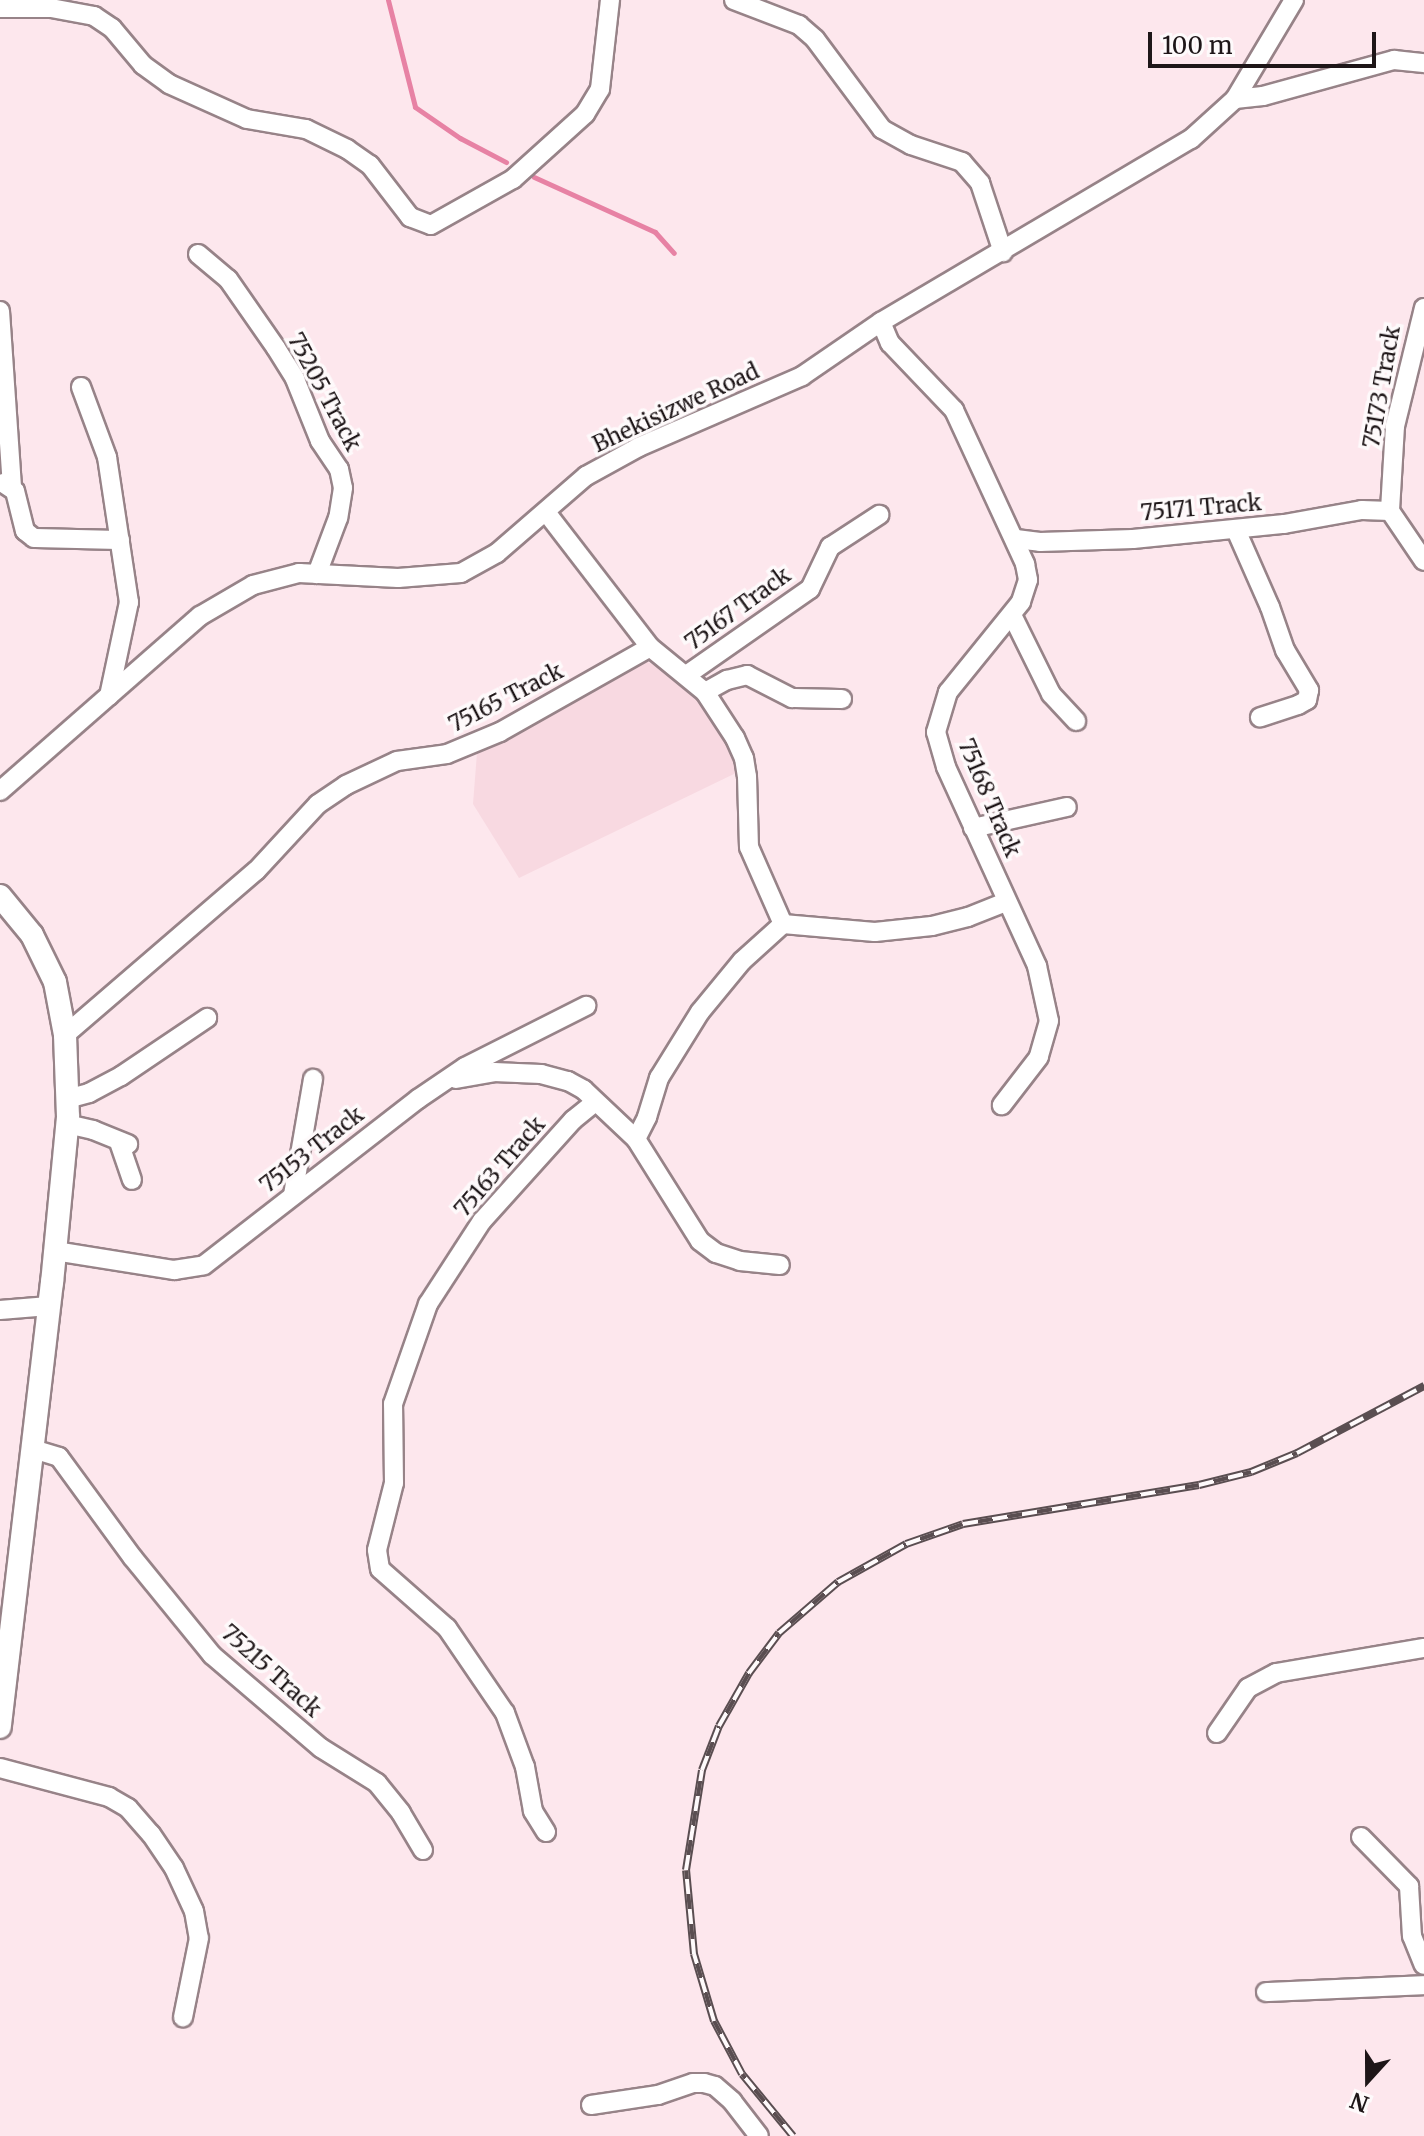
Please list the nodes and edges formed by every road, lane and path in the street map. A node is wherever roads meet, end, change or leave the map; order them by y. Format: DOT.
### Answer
graph roads {
  1 [pos="610,0"];
  2 [pos="734,0"];
  3 [pos="1294,0"];
  4 [pos="0,8"];
  5 [pos="1424,63"];
  6 [pos="1235,99"];
  7 [pos="1003,252"];
  8 [pos="198,254"];
  9 [pos="1424,308"];
  10 [pos="0,311"];
  11 [pos="881,322"];
  12 [pos="81,387"];
  13 [pos="6,485"];
  14 [pos="1390,511"];
  15 [pos="546,512"];
  16 [pos="879,515"];
  17 [pos="1236,530"];
  18 [pos="1016,539"];
  19 [pos="120,540"];
  20 [pos="1424,561"];
  21 [pos="317,574"];
  22 [pos="1013,617"];
  23 [pos="650,647"];
  24 [pos="688,674"];
  25 [pos="705,692"];
  26 [pos="108,696"];
  27 [pos="842,699"];
  28 [pos="1260,717"];
  29 [pos="1076,721"];
  30 [pos="0,791"];
  31 [pos="1067,807"];
  32 [pos="973,828"];
  33 [pos="1,898"];
  34 [pos="1006,902"];
  35 [pos="783,924"];
  36 [pos="586,1006"];
  37 [pos="207,1018"];
  38 [pos="65,1035"];
  39 [pos="313,1079"];
  40 [pos="446,1081"];
  41 [pos="67,1099"];
  42 [pos="595,1102"];
  43 [pos="1002,1105"];
  44 [pos="67,1124"];
  45 [pos="636,1139"];
  46 [pos="132,1180"];
  47 [pos="293,1195"];
  48 [pos="55,1251"];
  49 [pos="780,1265"];
  50 [pos="49,1306"];
  51 [pos="0,1310"];
  52 [pos="33,1449"];
  53 [pos="1424,1648"];
  54 [pos="0,1727"];
  55 [pos="1217,1733"];
  56 [pos="0,1768"];
  57 [pos="546,1832"];
  58 [pos="1361,1837"];
  59 [pos="423,1850"];
  60 [pos="1424,1965"];
  61 [pos="1424,1985"];
  62 [pos="1266,1992"];
  63 [pos="183,2017"];
  64 [pos="591,2105"];
  65 [pos="759,2136"];
  1 -- 4 [label="street"];
  2 -- 7 [label="street"];
  3 -- 6 [label="street, Bhekisizwe Road"];
  5 -- 6 [label="street"];
  6 -- 7 [label="street, Bhekisizwe Road"];
  7 -- 11 [label="street, Bhekisizwe Road"];
  8 -- 21 [label="street, 75205 Track"];
  9 -- 14 [label="street, 75173 Track"];
  10 -- 13 [label="street"];
  11 -- 15 [label="street, Bhekisizwe Road"];
  11 -- 18 [label="street, 75168 Track"];
  12 -- 19 [label="street"];
  13 -- 19 [label="street"];
  14 -- 17 [label="street, 75171 Track"];
  14 -- 20 [label="street"];
  15 -- 21 [label="street, Bhekisizwe Road"];
  15 -- 23 [label="street"];
  16 -- 24 [label="street, 75167 Track"];
  17 -- 18 [label="street, 75171 Track"];
  17 -- 28 [label="street"];
  18 -- 22 [label="street, 75168 Track"];
  19 -- 26 [label="street"];
  21 -- 26 [label="street, Bhekisizwe Road"];
  22 -- 29 [label="street"];
  22 -- 32 [label="street, 75168 Track"];
  23 -- 24 [label="street"];
  23 -- 38 [label="street, 75165 Track"];
  24 -- 25 [label="street"];
  25 -- 27 [label="street"];
  25 -- 35 [label="street"];
  26 -- 30 [label="street, Bhekisizwe Road"];
  31 -- 32 [label="street"];
  32 -- 34 [label="street, 75168 Track"];
  33 -- 38 [label="street"];
  34 -- 35 [label="street"];
  34 -- 43 [label="street, 75168 Track"];
  35 -- 45 [label="street"];
  36 -- 40 [label="street, 75153 Track"];
  37 -- 41 [label="street"];
  38 -- 41 [label="street"];
  39 -- 47 [label="street"];
  40 -- 42 [label="street"];
  40 -- 47 [label="street, 75153 Track"];
  41 -- 44 [label="street"];
  42 -- 45 [label="street"];
  42 -- 57 [label="street, 75163 Track"];
  44 -- 46 [label="street"];
  44 -- 48 [label="street"];
  45 -- 49 [label="street"];
  47 -- 48 [label="street, 75153 Track"];
  48 -- 50 [label="street"];
  50 -- 51 [label="street"];
  50 -- 52 [label="street"];
  52 -- 54 [label="street"];
  52 -- 59 [label="street, 75215 Track"];
  53 -- 55 [label="street"];
  56 -- 63 [label="street"];
  58 -- 60 [label="street"];
  61 -- 62 [label="street"];
  64 -- 65 [label="street"];
}
